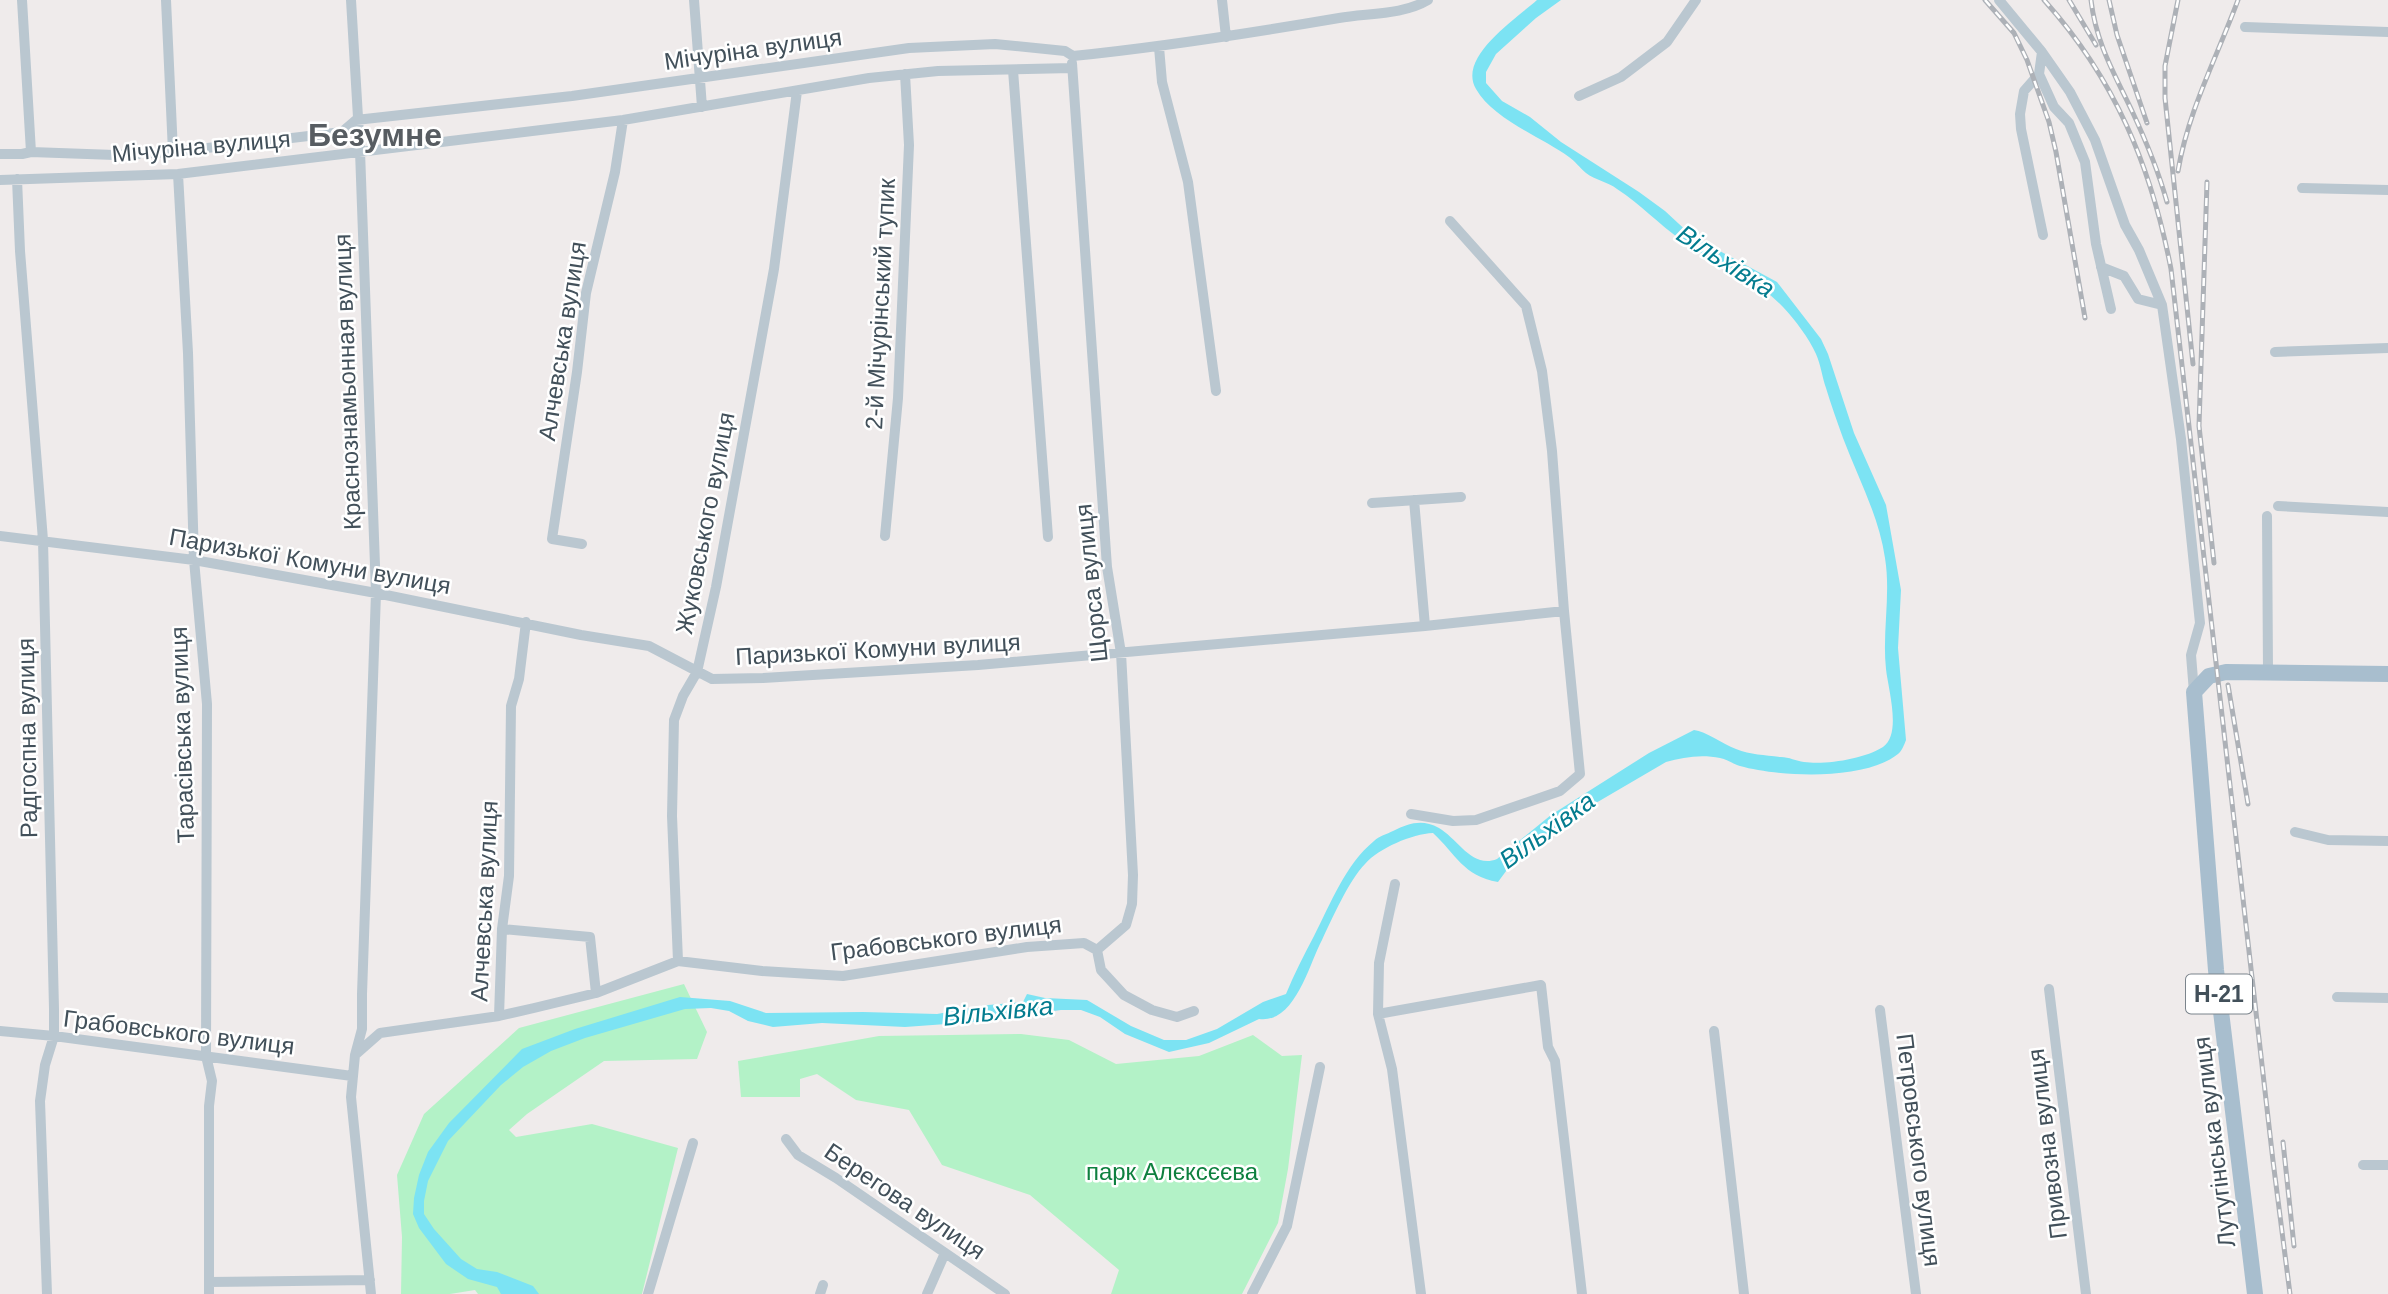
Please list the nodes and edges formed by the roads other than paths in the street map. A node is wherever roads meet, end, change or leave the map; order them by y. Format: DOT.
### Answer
graph roads {
  1 [pos="22,0"];
  2 [pos="166,0"];
  3 [pos="351,0"];
  4 [pos="694,0"];
  5 [pos="1222,0"];
  6 [pos="1360,0"];
  7 [pos="1428,0"];
  8 [pos="1696,0"];
  9 [pos="1998,0"];
  10 [pos="1363,14"];
  11 [pos="2245,27"];
  12 [pos="2388,32"];
  13 [pos="1226,37"];
  14 [pos="1159,47"];
  15 [pos="2042,52"];
  16 [pos="1072,62"];
  17 [pos="1013,70"];
  18 [pos="905,74"];
  19 [pos="2039,74"];
  20 [pos="699,79"];
  21 [pos="797,91"];
  22 [pos="1579,96"];
  23 [pos="702,107"];
  24 [pos="356,120"];
  25 [pos="623,120"];
  26 [pos="360,151"];
  27 [pos="31,152"];
  28 [pos="173,152"];
  29 [pos="151,153"];
  30 [pos="0,154"];
  31 [pos="138,154"];
  32 [pos="178,174"];
  33 [pos="0,180"];
  34 [pos="17,180"];
  35 [pos="2302,188"];
  36 [pos="2388,190"];
  37 [pos="1450,221"];
  38 [pos="2043,235"];
  39 [pos="2101,267"];
  40 [pos="2162,305"];
  41 [pos="2110,309"];
  42 [pos="2388,348"];
  43 [pos="2275,352"];
  44 [pos="1216,391"];
  45 [pos="1461,497"];
  46 [pos="1414,500"];
  47 [pos="1372,503"];
  48 [pos="2278,506"];
  49 [pos="2388,512"];
  50 [pos="2267,516"];
  51 [pos="0,536"];
  52 [pos="885,536"];
  53 [pos="1048,537"];
  54 [pos="43,540"];
  55 [pos="582,544"];
  56 [pos="194,560"];
  57 [pos="376,593"];
  58 [pos="1564,611"];
  59 [pos="526,622"];
  60 [pos="1425,626"];
  61 [pos="1121,653"];
  62 [pos="697,672"];
  63 [pos="2268,672"];
  64 [pos="2388,674"];
  65 [pos="2194,692"];
  66 [pos="1411,814"];
  67 [pos="2295,832"];
  68 [pos="2388,841"];
  69 [pos="1395,884"];
  70 [pos="502,929"];
  71 [pos="1097,950"];
  72 [pos="678,961"];
  73 [pos="2049,989"];
  74 [pos="596,993"];
  75 [pos="2337,997"];
  76 [pos="2388,998"];
  77 [pos="1880,1010"];
  78 [pos="1194,1011"];
  79 [pos="1378,1013"];
  80 [pos="499,1016"];
  81 [pos="0,1031"];
  82 [pos="1714,1031"];
  83 [pos="54,1036"];
  84 [pos="355,1055"];
  85 [pos="206,1056"];
  86 [pos="1320,1067"];
  87 [pos="352,1076"];
  88 [pos="786,1139"];
  89 [pos="693,1143"];
  90 [pos="2363,1165"];
  91 [pos="2388,1165"];
  92 [pos="945,1253"];
  93 [pos="370,1280"];
  94 [pos="209,1288"];
  95 [pos="47,1294"];
  96 [pos="371,1294"];
  97 [pos="648,1294"];
  98 [pos="927,1294"];
  99 [pos="1005,1294"];
  100 [pos="1252,1294"];
  101 [pos="1421,1294"];
  102 [pos="1582,1294"];
  103 [pos="1744,1294"];
  104 [pos="1916,1294"];
  105 [pos="2086,1294"];
  106 [pos="2255,1294"];
  1 -- 27 [label="street"];
  2 -- 28 [label="street"];
  3 -- 24 [label="street, Краснознамьонная вулиця"];
  4 -- 20 [label="street"];
  5 -- 13 [label="street"];
  6 -- 10 [label="street"];
  7 -- 10 [label="street, Мічуріна вулиця"];
  8 -- 22 [label="street"];
  9 -- 15 [label="street"];
  10 -- 13 [label="street, Мічуріна вулиця"];
  11 -- 12 [label="street"];
  13 -- 14 [label="street, Мічуріна вулиця"];
  14 -- 16 [label="street, Мічуріна вулиця"];
  14 -- 44 [label="street"];
  15 -- 19 [label="street"];
  15 -- 40 [label="street"];
  16 -- 17 [label="street, Мічуріна вулиця"];
  16 -- 20 [label="street, Мічуріна вулиця"];
  16 -- 61 [label="street, Щорса вулиця"];
  17 -- 18 [label="street, Мічуріна вулиця"];
  17 -- 53 [label="street"];
  18 -- 21 [label="street, Мічуріна вулиця"];
  18 -- 52 [label="street, 2-й Мічурінський тупик"];
  19 -- 38 [label="street"];
  19 -- 39 [label="street"];
  20 -- 23 [label="street"];
  20 -- 24 [label="street, Мічуріна вулиця"];
  21 -- 23 [label="street, Мічуріна вулиця"];
  21 -- 62 [label="street, Жуковського вулиця"];
  23 -- 25 [label="street, Мічуріна вулиця"];
  24 -- 26 [label="street, Краснознамьонная вулиця"];
  24 -- 28 [label="street, Мічуріна вулиця"];
  25 -- 26 [label="street, Мічуріна вулиця"];
  25 -- 55 [label="street, Алчевська вулиця"];
  26 -- 32 [label="street, Мічуріна вулиця"];
  26 -- 57 [label="street, Краснознамьонная вулиця"];
  27 -- 30 [label="street, Мічуріна вулиця"];
  27 -- 31 [label="street, Мічуріна вулиця"];
  28 -- 29 [label="street, Мічуріна вулиця"];
  32 -- 34 [label="street, Мічуріна вулиця"];
  32 -- 56 [label="street, Тарасівська вулиця"];
  33 -- 34 [label="street, Мічуріна вулиця"];
  34 -- 54 [label="street, Радгоспна вулиця"];
  35 -- 36 [label="street"];
  37 -- 58 [label="street"];
  39 -- 40 [label="street"];
  39 -- 41 [label="street"];
  40 -- 65 [label="street"];
  42 -- 43 [label="street"];
  45 -- 46 [label="street"];
  46 -- 47 [label="street"];
  46 -- 60 [label="street"];
  48 -- 49 [label="street"];
  50 -- 63 [label="street"];
  51 -- 54 [label="street, Паризької Комуни вулиця"];
  54 -- 56 [label="street, Паризької Комуни вулиця"];
  54 -- 83 [label="street, Радгоспна вулиця"];
  56 -- 57 [label="street, Паризької Комуни вулиця"];
  56 -- 85 [label="street, Тарасівська вулиця"];
  57 -- 59 [label="street, Паризької Комуни вулиця"];
  57 -- 84 [label="street, Краснознамьонная вулиця"];
  58 -- 60 [label="street, Паризької Комуни вулиця"];
  58 -- 66 [label="street"];
  59 -- 62 [label="street, Паризької Комуни вулиця"];
  59 -- 70 [label="street, Алчевська вулиця"];
  60 -- 61 [label="street, Паризької Комуни вулиця"];
  61 -- 62 [label="street, Паризької Комуни вулиця"];
  61 -- 71 [label="street, Щорса вулиця"];
  62 -- 72 [label="street, Жуковського вулиця"];
  63 -- 64 [label="main road"];
  63 -- 65 [label="main road"];
  65 -- 106 [label="main road, Лутугінська вулиця / Н-21"];
  67 -- 68 [label="street"];
  69 -- 79 [label="street"];
  70 -- 74 [label="street"];
  70 -- 80 [label="street, Алчевська вулиця"];
  71 -- 72 [label="street, Грабовського вулиця"];
  71 -- 78 [label="street"];
  72 -- 74 [label="street, Грабовського вулиця"];
  73 -- 105 [label="street, Привозна вулиця"];
  74 -- 80 [label="street, Грабовського вулиця"];
  75 -- 76 [label="street"];
  77 -- 104 [label="street, Петровського вулиця"];
  79 -- 101 [label="street"];
  79 -- 102 [label="street"];
  80 -- 84 [label="street, Грабовського вулиця"];
  81 -- 83 [label="street, Грабовського вулиця"];
  82 -- 103 [label="street"];
  83 -- 85 [label="street, Грабовського вулиця"];
  83 -- 95 [label="street, Радгоспна вулиця"];
  84 -- 87 [label="street, Краснознамьонная вулиця"];
  85 -- 87 [label="street, Грабовського вулиця"];
  85 -- 94 [label="street, Тарасівська вулиця"];
  86 -- 100 [label="street"];
  87 -- 93 [label="street, Краснознамьонная вулиця"];
  88 -- 92 [label="street, Берегова вулиця"];
  89 -- 97 [label="street"];
  90 -- 91 [label="street"];
  92 -- 98 [label="street"];
  92 -- 99 [label="street, Берегова вулиця"];
  93 -- 94 [label="street"];
  93 -- 96 [label="street, Краснознамьонная вулиця"];
}
